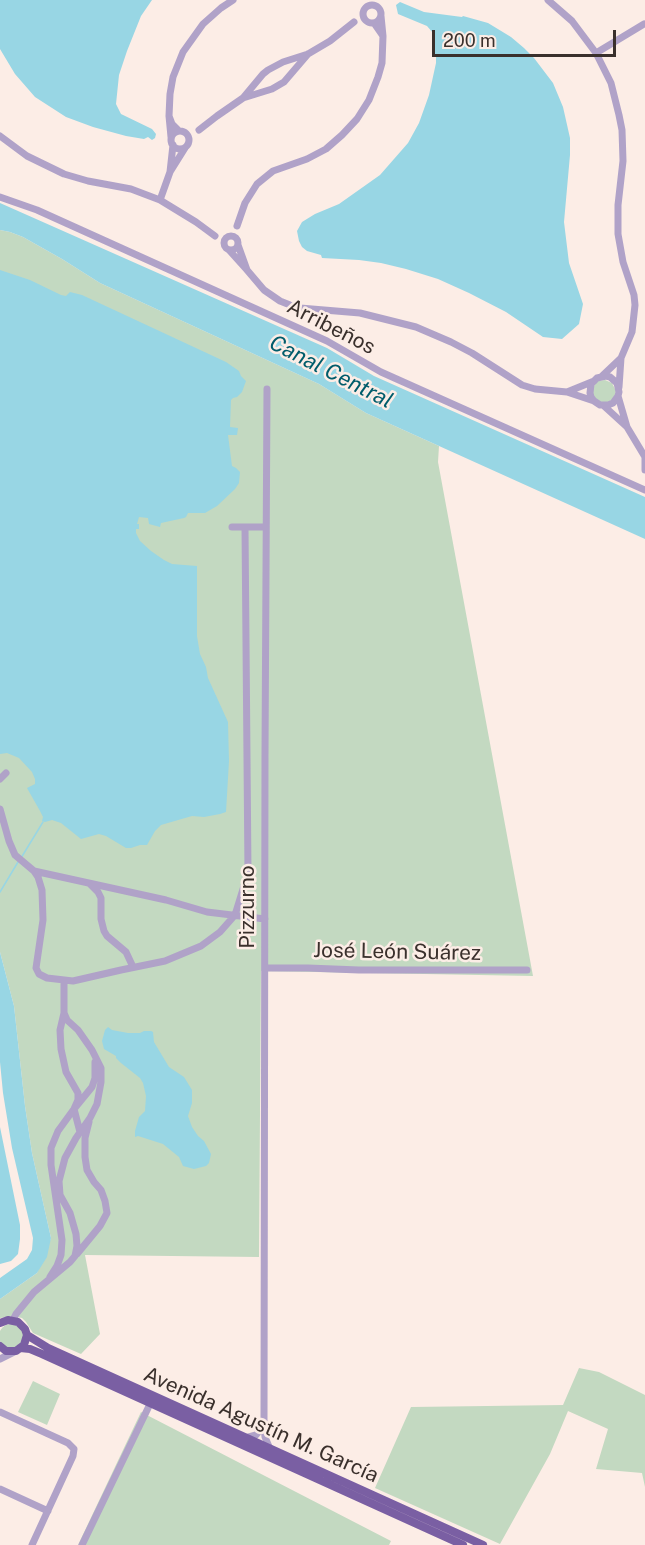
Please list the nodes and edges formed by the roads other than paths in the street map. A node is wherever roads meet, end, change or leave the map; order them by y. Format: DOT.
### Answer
graph roads {
  1 [pos="233,0"];
  2 [pos="380,0"];
  3 [pos="548,0"];
  4 [pos="367,5"];
  5 [pos="381,13"];
  6 [pos="365,20"];
  7 [pos="354,22"];
  8 [pos="374,23"];
  9 [pos="645,24"];
  10 [pos="383,36"];
  11 [pos="596,53"];
  12 [pos="308,54"];
  13 [pos="288,61"];
  14 [pos="295,71"];
  15 [pos="257,80"];
  16 [pos="266,91"];
  17 [pos="243,98"];
  18 [pos="168,116"];
  19 [pos="181,130"];
  20 [pos="200,130"];
  21 [pos="0,136"];
  22 [pos="172,141"];
  23 [pos="187,146"];
  24 [pos="170,172"];
  25 [pos="0,197"];
  26 [pos="160,200"];
  27 [pos="215,236"];
  28 [pos="234,239"];
  29 [pos="227,248"];
  30 [pos="247,270"];
  31 [pos="621,358"];
  32 [pos="601,377"];
  33 [pos="594,381"];
  34 [pos="619,387"];
  35 [pos="267,389"];
  36 [pos="567,392"];
  37 [pos="618,396"];
  38 [pos="594,400"];
  39 [pos="604,405"];
  40 [pos="627,427"];
  41 [pos="645,457"];
  42 [pos="645,470"];
  43 [pos="645,490"];
  44 [pos="232,527"];
  45 [pos="245,527"];
  46 [pos="266,527"];
  47 [pos="0,809"];
  48 [pos="34,871"];
  49 [pos="90,884"];
  50 [pos="235,915"];
  51 [pos="265,919"];
  52 [pos="133,967"];
  53 [pos="266,968"];
  54 [pos="527,970"];
  55 [pos="64,981"];
  56 [pos="64,1013"];
  57 [pos="92,1050"];
  58 [pos="74,1109"];
  59 [pos="90,1118"];
  60 [pos="80,1132"];
  61 [pos="75,1256"];
  62 [pos="45,1284"];
  63 [pos="13,1320"];
  64 [pos="1,1323"];
  65 [pos="27,1335"];
  66 [pos="0,1346"];
  67 [pos="18,1350"];
  68 [pos="0,1359"];
  69 [pos="150,1404"];
  70 [pos="0,1412"];
  71 [pos="264,1426"];
  72 [pos="245,1438"];
  73 [pos="270,1449"];
  74 [pos="0,1489"];
  75 [pos="48,1511"];
  76 [pos="32,1545"];
  77 [pos="82,1545"];
  78 [pos="464,1545"];
  79 [pos="483,1545"];
  1 -- 18 [label="street"];
  2 -- 5 [label="street"];
  3 -- 11 [label="street"];
  4 -- 5 [label="street"];
  4 -- 6 [label="street"];
  4 -- 7 [label="street"];
  5 -- 8 [label="street"];
  5 -- 10 [label="street"];
  6 -- 7 [label="street"];
  6 -- 8 [label="street"];
  7 -- 12 [label="street"];
  8 -- 10 [label="street"];
  9 -- 11 [label="street"];
  10 -- 28 [label="street"];
  11 -- 31 [label="street"];
  12 -- 13 [label="street"];
  12 -- 14 [label="street"];
  13 -- 14 [label="street"];
  13 -- 15 [label="street"];
  14 -- 16 [label="street"];
  15 -- 16 [label="street"];
  15 -- 17 [label="street"];
  16 -- 17 [label="street"];
  17 -- 20 [label="street"];
  18 -- 19 [label="street"];
  18 -- 22 [label="street"];
  19 -- 20 [label="street"];
  19 -- 22 [label="street"];
  19 -- 23 [label="street"];
  20 -- 23 [label="street"];
  21 -- 26 [label="street"];
  22 -- 23 [label="street"];
  22 -- 24 [label="street"];
  23 -- 24 [label="street"];
  24 -- 26 [label="street"];
  25 -- 43 [label="street, Arribeños"];
  26 -- 27 [label="street"];
  27 -- 28 [label="street"];
  27 -- 29 [label="street"];
  28 -- 29 [label="street"];
  28 -- 29 [label="street"];
  28 -- 30 [label="street"];
  29 -- 30 [label="street"];
  30 -- 36 [label="street"];
  31 -- 32 [label="street"];
  31 -- 34 [label="street"];
  32 -- 33 [label="street"];
  32 -- 34 [label="street"];
  33 -- 36 [label="street"];
  33 -- 38 [label="street"];
  34 -- 37 [label="street"];
  35 -- 46 [label="street, Pizzurno"];
  36 -- 38 [label="street"];
  37 -- 39 [label="street"];
  37 -- 40 [label="street"];
  38 -- 39 [label="street"];
  39 -- 40 [label="street"];
  40 -- 41 [label="street"];
  41 -- 42 [label="street"];
  44 -- 45 [label="street"];
  45 -- 46 [label="street"];
  45 -- 50 [label="street"];
  46 -- 51 [label="street, Pizzurno"];
  47 -- 48 [label="street"];
  48 -- 49 [label="street"];
  48 -- 55 [label="street"];
  49 -- 50 [label="street"];
  49 -- 52 [label="street"];
  50 -- 51 [label="street"];
  50 -- 52 [label="street"];
  51 -- 53 [label="street, Pizzurno"];
  52 -- 55 [label="street"];
  53 -- 54 [label="street, José León Suárez"];
  53 -- 71 [label="street, Pizzurno"];
  55 -- 56 [label="street"];
  56 -- 57 [label="street"];
  56 -- 58 [label="street"];
  57 -- 58 [label="street"];
  57 -- 59 [label="street"];
  58 -- 60 [label="street"];
  58 -- 62 [label="street"];
  59 -- 60 [label="street"];
  59 -- 61 [label="street"];
  60 -- 61 [label="street"];
  61 -- 62 [label="street"];
  62 -- 63 [label="street"];
  63 -- 64 [label="main road"];
  63 -- 65 [label="main road, Avenida Agustín M. García"];
  65 -- 67 [label="main road"];
  65 -- 72 [label="main road, Avenida Agustín M. García"];
  66 -- 67 [label="main road, Avenida Agustín M. García"];
  67 -- 68 [label="street"];
  67 -- 69 [label="main road, Avenida Agustín M. García"];
  69 -- 77 [label="street"];
  69 -- 78 [label="main road, Avenida Agustín M. García"];
  70 -- 75 [label="street"];
  71 -- 72 [label="street"];
  71 -- 73 [label="street, Pizzurno"];
  72 -- 73 [label="main road, Avenida Agustín M. García"];
  73 -- 79 [label="main road, Avenida Agustín M. García"];
  74 -- 75 [label="street"];
  75 -- 76 [label="street"];
}
